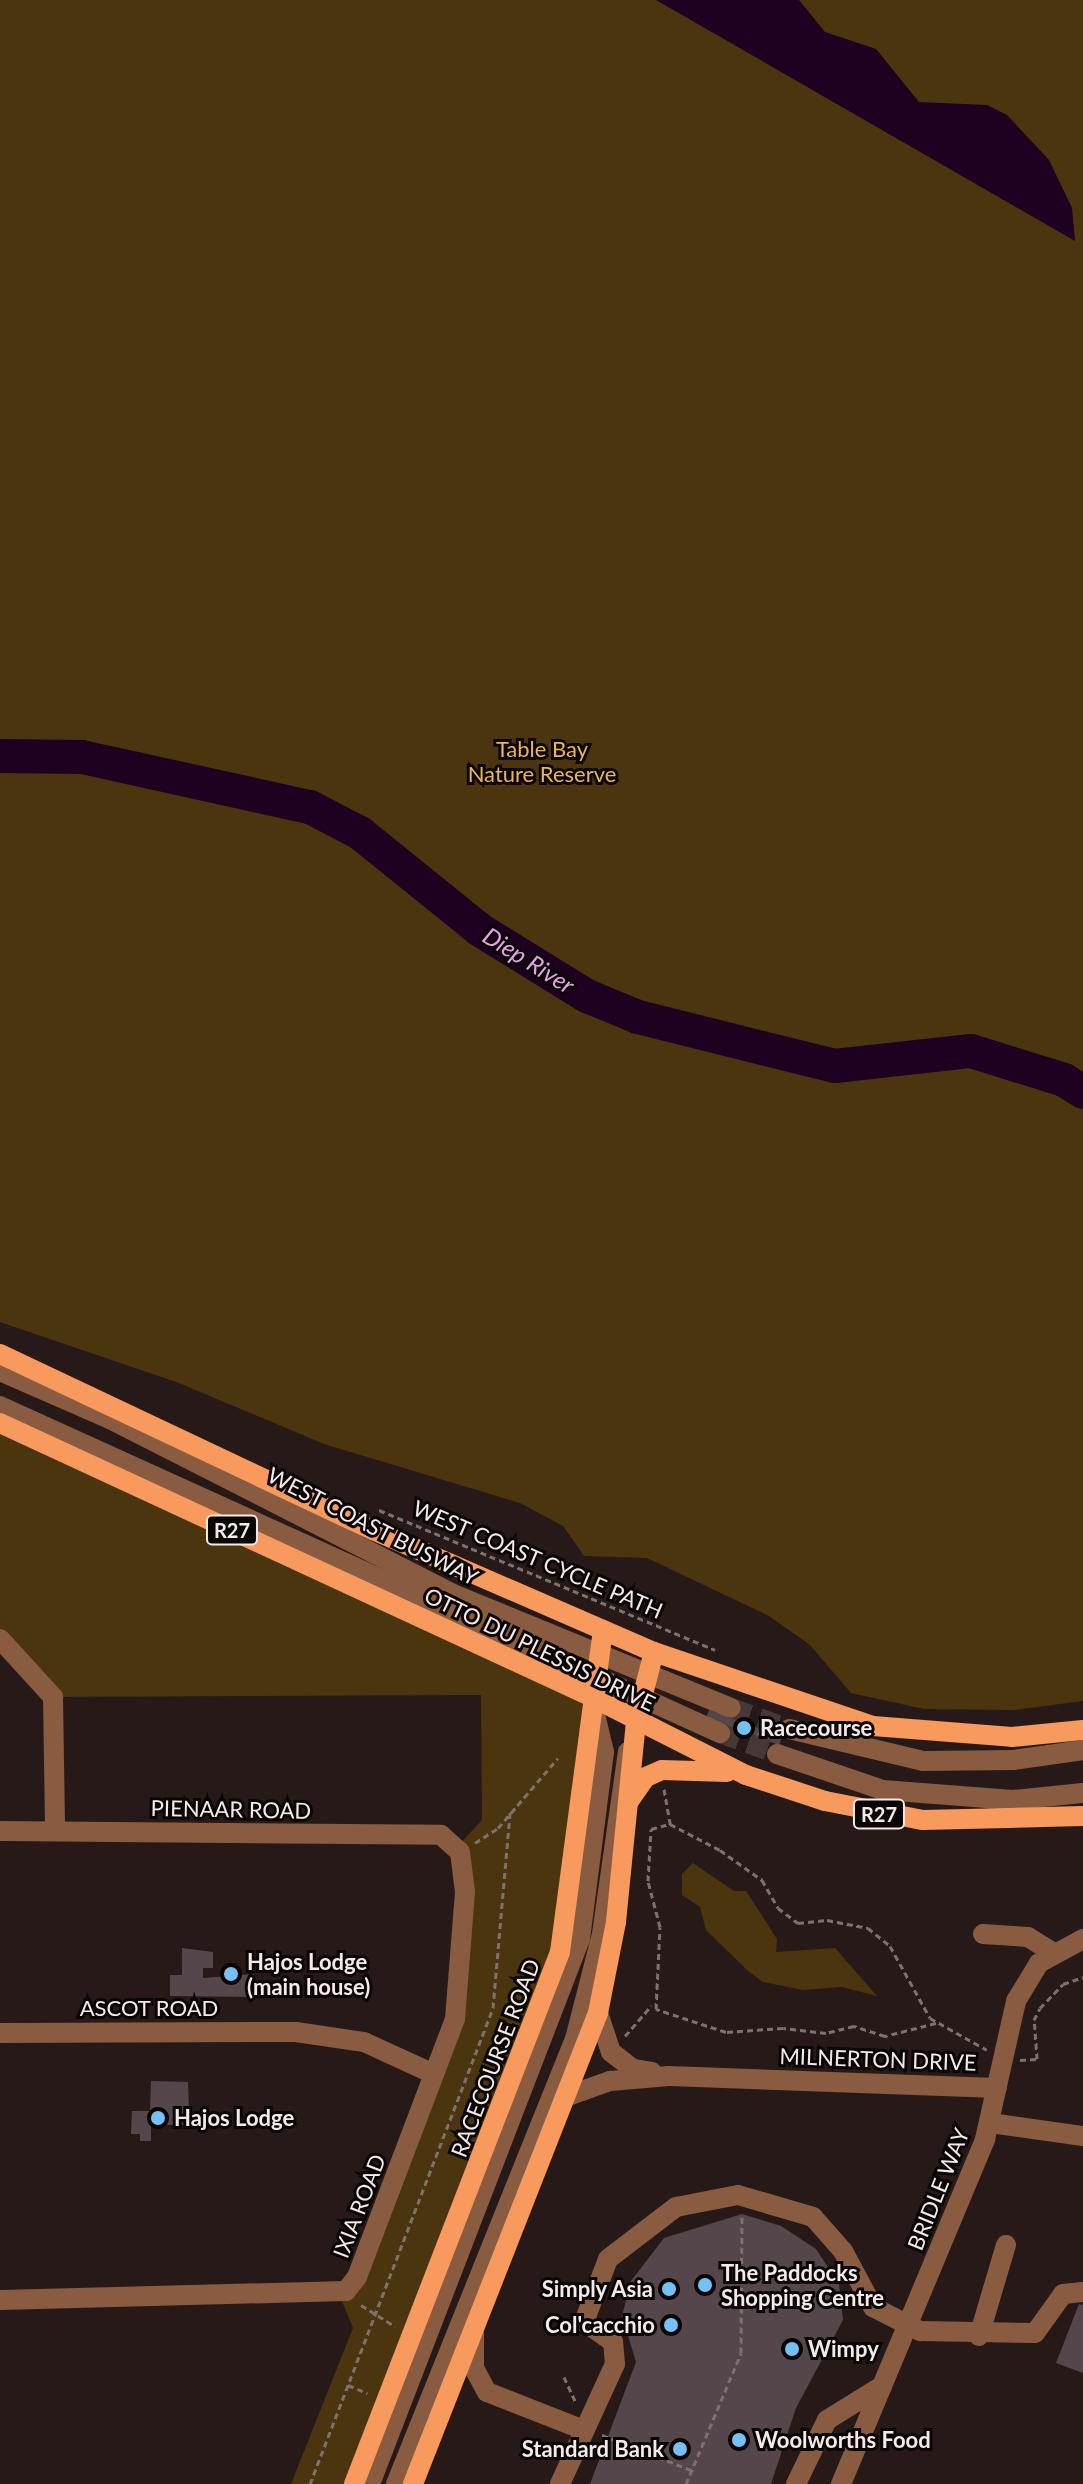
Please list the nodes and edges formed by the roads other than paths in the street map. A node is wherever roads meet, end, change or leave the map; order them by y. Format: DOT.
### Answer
graph roads {
  1 [pos="0,1354"];
  2 [pos="0,1371"];
  3 [pos="0,1406"];
  4 [pos="0,1423"];
  5 [pos="603,1630"];
  6 [pos="0,1639"];
  7 [pos="600,1655"];
  8 [pos="652,1661"];
  9 [pos="593,1686"];
  10 [pos="643,1701"];
  11 [pos="731,1708"];
  12 [pos="636,1721"];
  13 [pos="789,1729"];
  14 [pos="1083,1730"];
  15 [pos="720,1733"];
  16 [pos="1083,1750"];
  17 [pos="777,1754"];
  18 [pos="746,1775"];
  19 [pos="1083,1793"];
  20 [pos="628,1804"];
  21 [pos="1083,1816"];
  22 [pos="55,1830"];
  23 [pos="0,1831"];
  24 [pos="458,1849"];
  25 [pos="983,1934"];
  26 [pos="1083,1939"];
  27 [pos="1052,1952"];
  28 [pos="598,2013"];
  29 [pos="0,2033"];
  30 [pos="434,2074"];
  31 [pos="669,2076"];
  32 [pos="997,2088"];
  33 [pos="565,2097"];
  34 [pos="990,2123"];
  35 [pos="1083,2136"];
  36 [pos="1006,2245"];
  37 [pos="1083,2292"];
  38 [pos="0,2300"];
  39 [pos="907,2326"];
  40 [pos="474,2333"];
  41 [pos="979,2336"];
  42 [pos="882,2386"];
  43 [pos="584,2430"];
  44 [pos="354,2484"];
  45 [pos="370,2484"];
  46 [pos="396,2484"];
  47 [pos="413,2484"];
  48 [pos="560,2484"];
  49 [pos="796,2484"];
  50 [pos="841,2484"];
  1 -- 5 [label="main road, OTTO DU PLESSIS DRIVE"];
  2 -- 7 [label="street, WEST COAST BUSWAY"];
  3 -- 9 [label="street, WEST COAST BUSWAY"];
  4 -- 9 [label="main road, OTTO DU PLESSIS DRIVE / R27"];
  5 -- 7 [label="main road, RACECOURSE ROAD"];
  5 -- 8 [label="main road, OTTO DU PLESSIS DRIVE"];
  6 -- 22 [label="street"];
  7 -- 8 [label="street, WEST COAST BUSWAY"];
  7 -- 9 [label="main road, RACECOURSE ROAD"];
  8 -- 10 [label="main road"];
  8 -- 11 [label="street, WEST COAST BUSWAY"];
  8 -- 14 [label="main road, OTTO DU PLESSIS DRIVE"];
  9 -- 10 [label="street, WEST COAST BUSWAY"];
  9 -- 12 [label="main road, OTTO DU PLESSIS DRIVE / R27"];
  9 -- 44 [label="main road, RACECOURSE ROAD"];
  9 -- 45 [label="street"];
  10 -- 12 [label="main road"];
  10 -- 15 [label="street, WEST COAST BUSWAY"];
  12 -- 18 [label="main road, OTTO DU PLESSIS DRIVE / R27"];
  12 -- 20 [label="main road"];
  12 -- 46 [label="street"];
  13 -- 16 [label="street"];
  17 -- 19 [label="street"];
  18 -- 20 [label="main road"];
  18 -- 21 [label="main road, OTTO DU PLESSIS DRIVE / R27"];
  20 -- 28 [label="main road"];
  22 -- 23 [label="street, PIENAAR ROAD"];
  22 -- 24 [label="street, PIENAAR ROAD"];
  24 -- 30 [label="street, IXIA ROAD"];
  25 -- 27 [label="street"];
  26 -- 27 [label="street"];
  27 -- 32 [label="street, MILNERTON DRIVE"];
  28 -- 31 [label="street, MILNERTON DRIVE"];
  28 -- 33 [label="main road"];
  29 -- 30 [label="street, ASCOT ROAD"];
  30 -- 38 [label="street, IXIA ROAD"];
  31 -- 32 [label="street, MILNERTON DRIVE"];
  31 -- 33 [label="street, MILNERTON DRIVE"];
  32 -- 34 [label="street, BRIDLE WAY"];
  33 -- 40 [label="main road"];
  34 -- 35 [label="street"];
  34 -- 39 [label="street, BRIDLE WAY"];
  36 -- 41 [label="street"];
  37 -- 41 [label="street"];
  39 -- 41 [label="street"];
  39 -- 42 [label="street, BRIDLE WAY"];
  39 -- 43 [label="street"];
  40 -- 43 [label="street"];
  40 -- 47 [label="main road"];
  42 -- 49 [label="street"];
  42 -- 50 [label="street, BRIDLE WAY"];
  43 -- 48 [label="street"];
}
